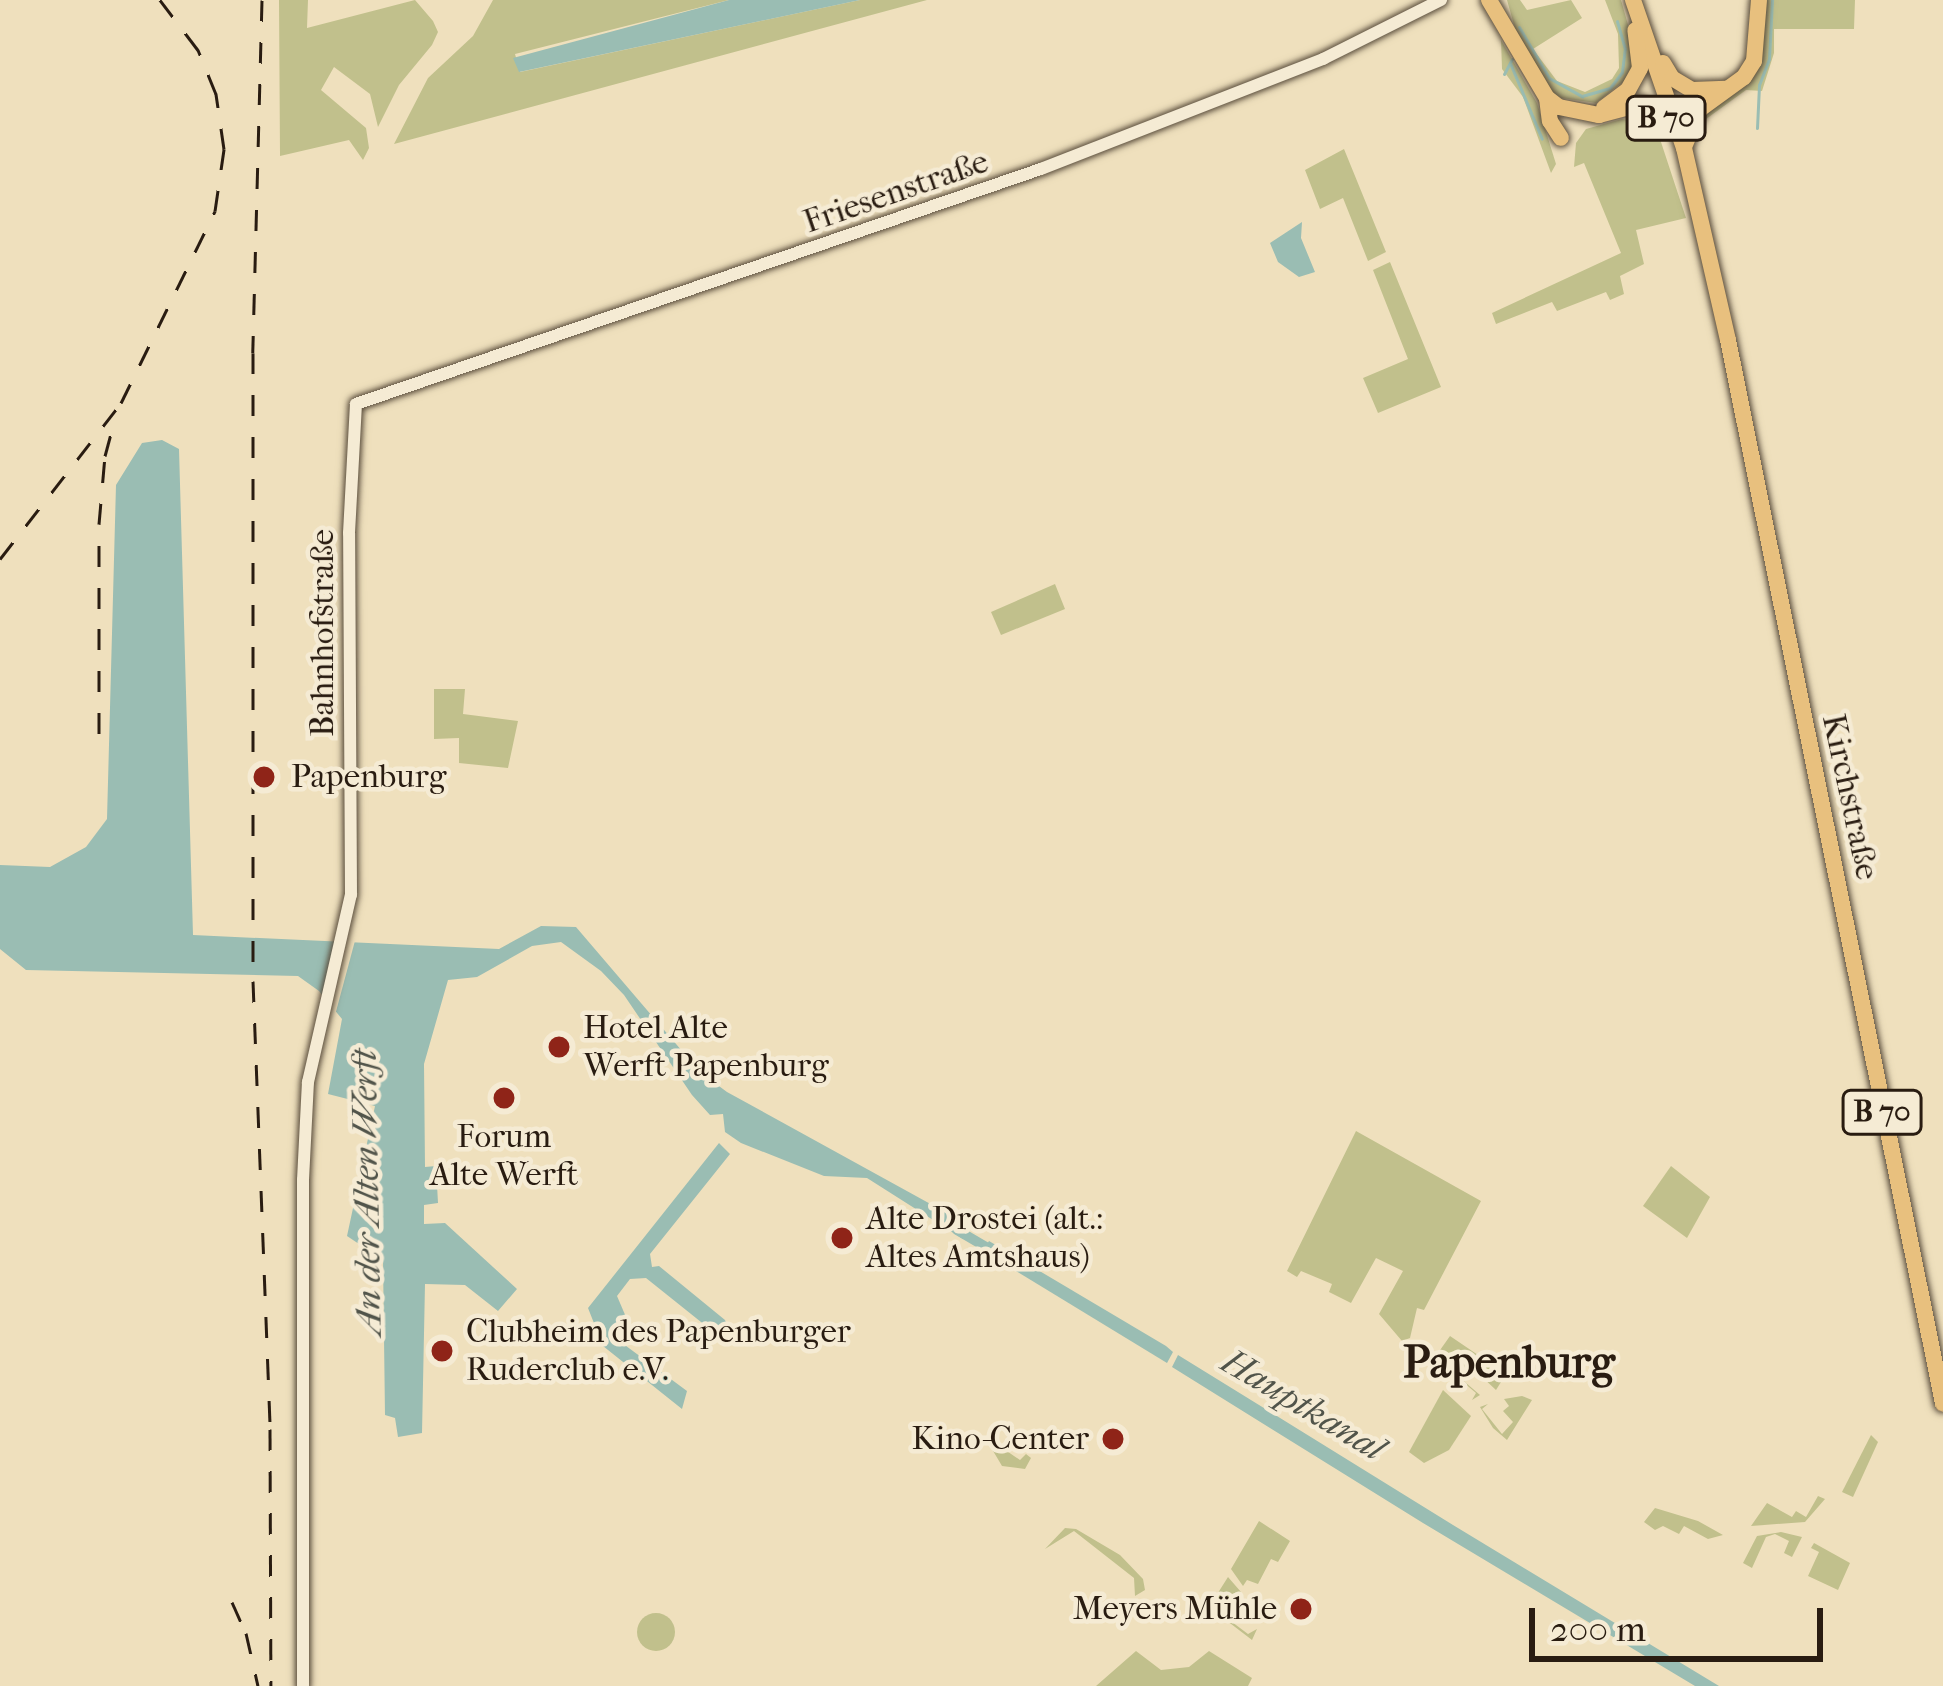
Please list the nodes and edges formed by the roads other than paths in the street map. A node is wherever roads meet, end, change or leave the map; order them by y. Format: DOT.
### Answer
graph roads {
  1 [pos="1441,0"];
  2 [pos="1489,0"];
  3 [pos="1499,0"];
  4 [pos="1759,0"];
  5 [pos="1635,6"];
  6 [pos="1507,27"];
  7 [pos="1644,31"];
  8 [pos="1652,49"];
  9 [pos="1727,89"];
  10 [pos="1547,98"];
  11 [pos="1576,112"];
  12 [pos="1665,116"];
  13 [pos="1561,138"];
  14 [pos="1684,148"];
  15 [pos="1695,204"];
  16 [pos="356,404"];
  17 [pos="1943,1403"];
  18 [pos="303,1686"];
  1 -- 16 [label="street, Friesenstraße"];
  2 -- 6 [label="main road"];
  3 -- 6 [label="main road"];
  4 -- 9 [label="main road"];
  5 -- 7 [label="main road, B 70"];
  5 -- 11 [label="main road"];
  6 -- 10 [label="main road"];
  7 -- 8 [label="main road, Kirchstraße / B 70"];
  7 -- 12 [label="main road, Kirchstraße / B 70"];
  8 -- 9 [label="main road"];
  8 -- 14 [label="main road, Kirchstraße / B 70"];
  9 -- 14 [label="main road"];
  10 -- 11 [label="main road"];
  10 -- 13 [label="main road"];
  11 -- 12 [label="main road"];
  12 -- 15 [label="main road, Kirchstraße / B 70"];
  14 -- 15 [label="main road, Kirchstraße / B 70"];
  15 -- 17 [label="main road, Kirchstraße / B 70"];
  16 -- 18 [label="street, Bahnhofstraße"];
}
